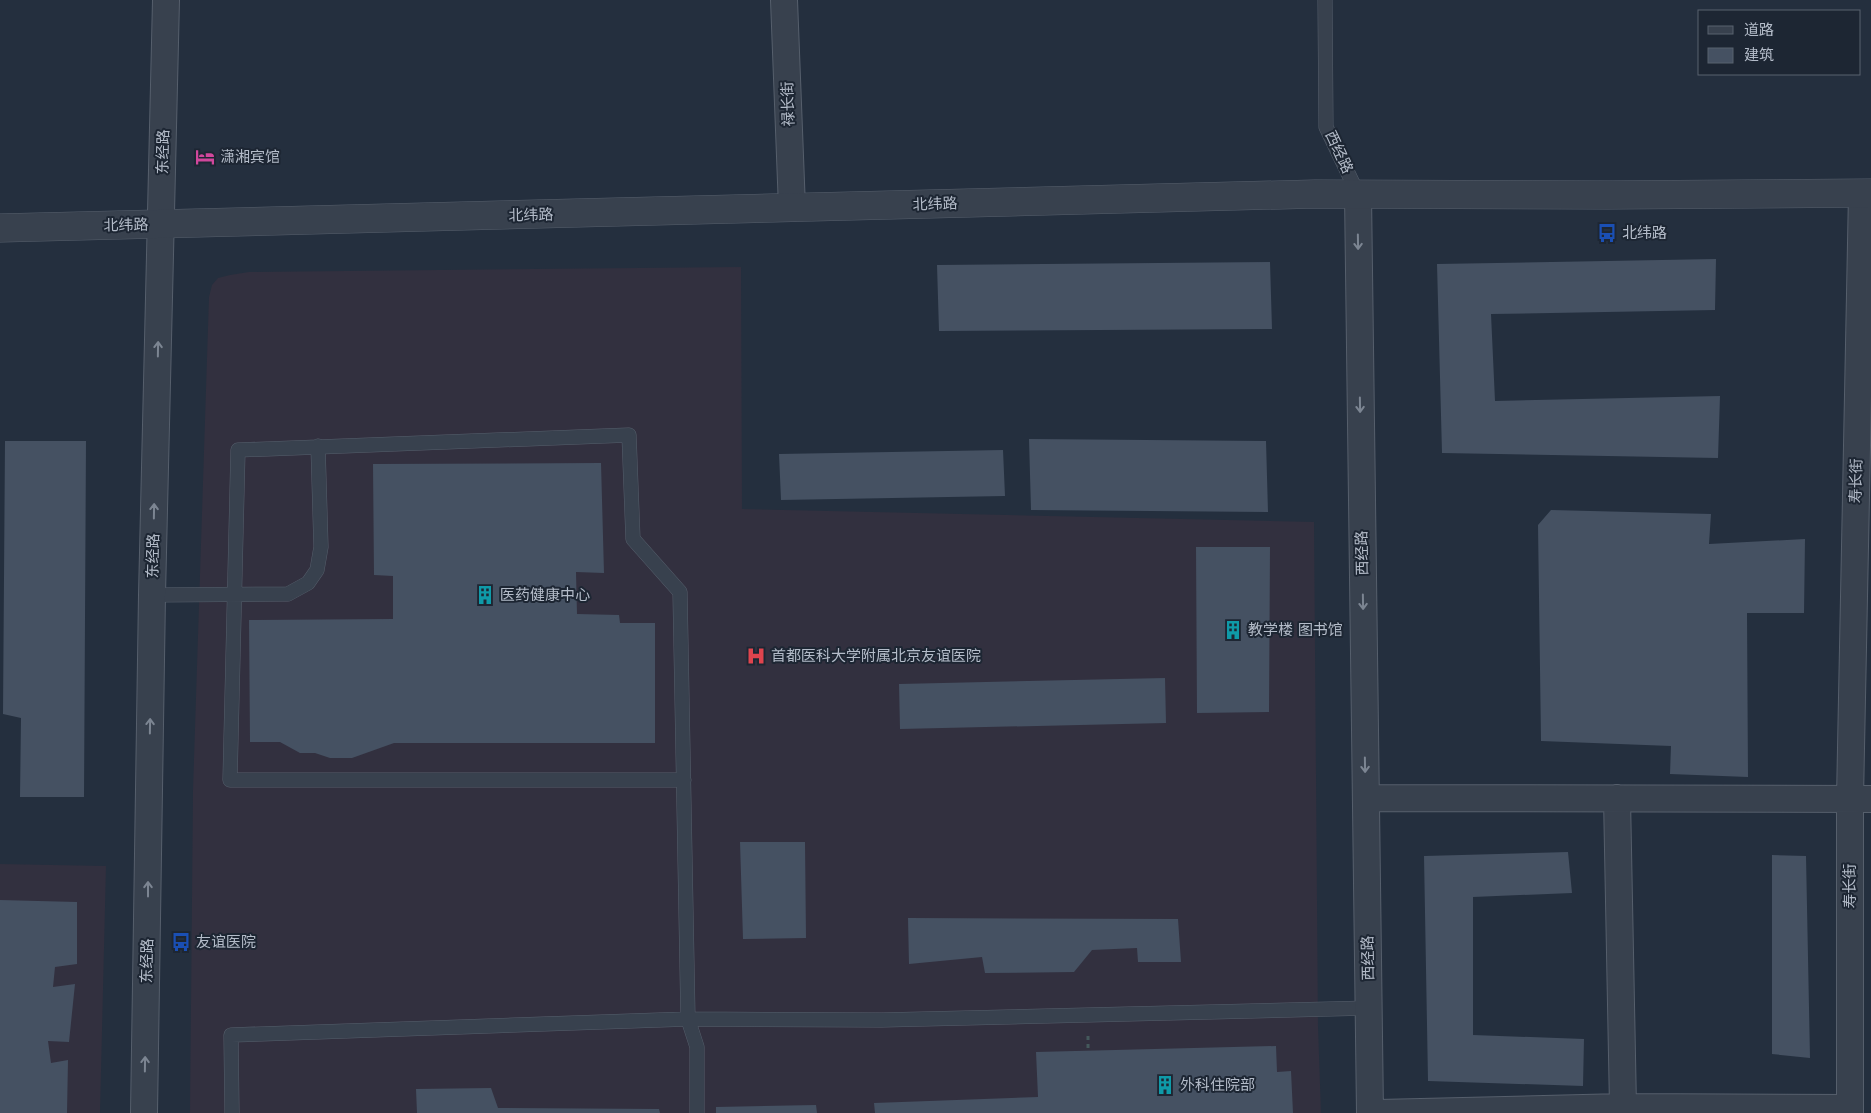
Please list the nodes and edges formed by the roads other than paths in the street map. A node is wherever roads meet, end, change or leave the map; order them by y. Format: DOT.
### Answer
graph roads {
  1 [pos="166,0"];
  2 [pos="784,0"];
  3 [pos="1325,0"];
  4 [pos="1866,192"];
  5 [pos="1358,194"];
  6 [pos="792,208"];
  7 [pos="161,225"];
  8 [pos="0,228"];
  9 [pos="318,446"];
  10 [pos="152,595"];
  11 [pos="234,596"];
  12 [pos="684,780"];
  13 [pos="1366,798"];
  14 [pos="1617,798"];
  15 [pos="1861,799"];
  16 [pos="1369,1008"];
  17 [pos="688,1019"];
  18 [pos="1623,1107"];
  19 [pos="1850,1110"];
  20 [pos="144,1113"];
  21 [pos="232,1113"];
  22 [pos="697,1113"];
  23 [pos="1370,1113"];
  24 [pos="1379,1113"];
  1 -- 7 [label="street, 东经路"];
  2 -- 6 [label="street, 禄长街"];
  3 -- 5 [label="lane, 西经路"];
  4 -- 5 [label="street, 北纬路"];
  4 -- 15 [label="street, 寿长街"];
  5 -- 6 [label="street, 北纬路"];
  5 -- 13 [label="street, 西经路, one-way"];
  6 -- 7 [label="street, 北纬路"];
  7 -- 8 [label="street, 北纬路"];
  10 -- 7 [label="street, 东经路, one-way"];
  9 -- 11 [label="lane"];
  9 -- 11 [label="lane"];
  9 -- 12 [label="lane"];
  10 -- 11 [label="lane"];
  20 -- 10 [label="street, 东经路, one-way"];
  11 -- 12 [label="lane"];
  12 -- 17 [label="lane"];
  13 -- 14 [label="street"];
  13 -- 16 [label="street, 西经路"];
  14 -- 15 [label="street"];
  14 -- 18 [label="street"];
  15 -- 19 [label="street, 寿长街"];
  16 -- 17 [label="lane"];
  16 -- 23 [label="street, 西经路"];
  17 -- 21 [label="lane"];
  17 -- 22 [label="lane"];
  18 -- 19 [label="street, 寿长街"];
  18 -- 24 [label="street, 寿长街"];
}
